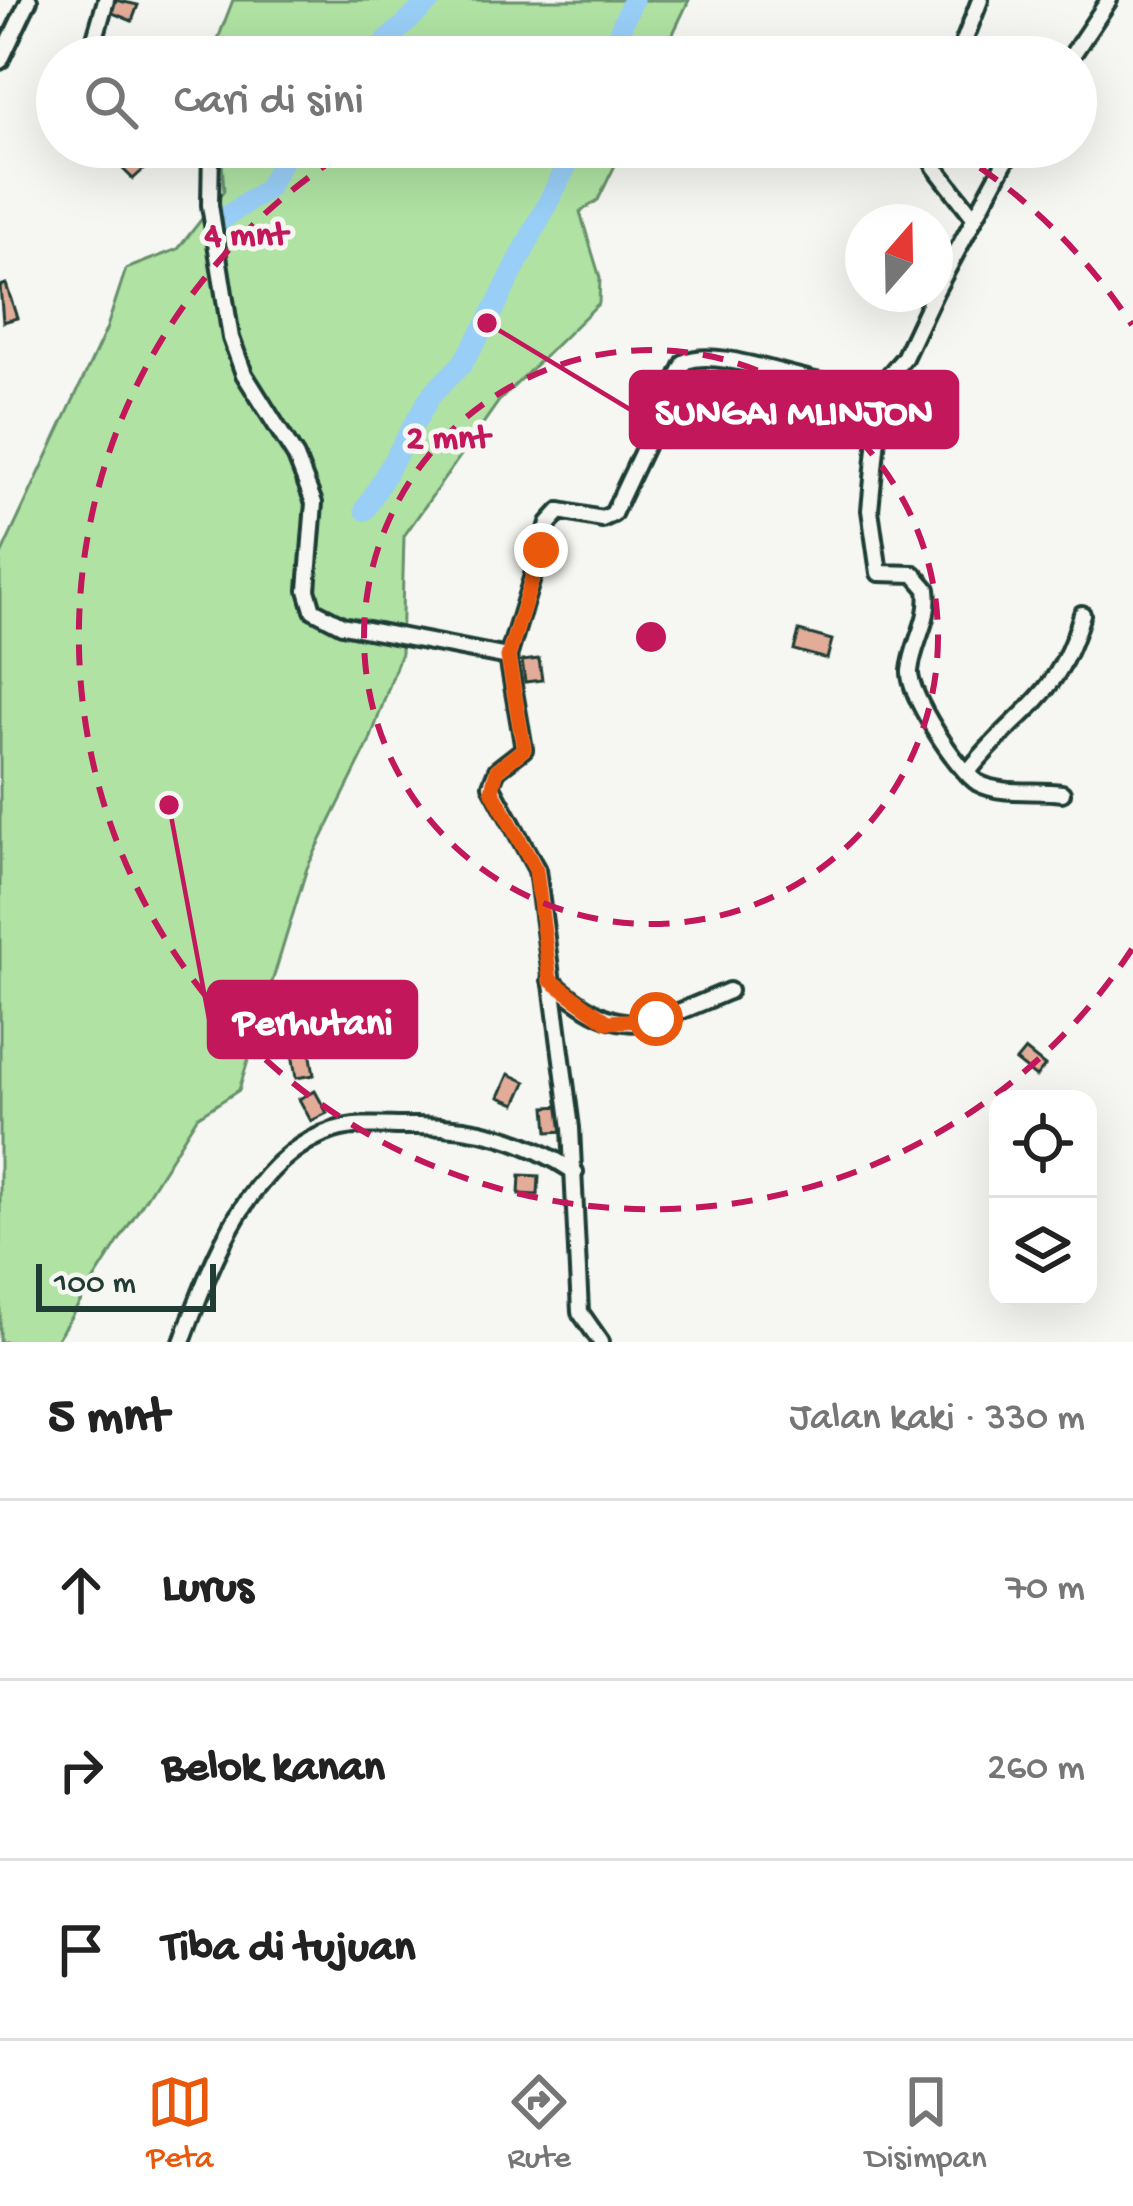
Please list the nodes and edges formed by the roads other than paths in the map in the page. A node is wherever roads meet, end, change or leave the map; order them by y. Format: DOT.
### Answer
graph roads {
  1 [pos="29,0"];
  2 [pos="106,0"];
  3 [pos="980,0"];
  4 [pos="1109,0"];
  5 [pos="96,36"];
  6 [pos="966,36"];
  7 [pos="1084,36"];
  8 [pos="0,61"];
  9 [pos="211,168"];
  10 [pos="935,168"];
  11 [pos="1001,168"];
  12 [pos="973,216"];
  13 [pos="953,257"];
  14 [pos="926,312"];
  15 [pos="882,386"];
  16 [pos="1082,614"];
  17 [pos="508,657"];
  18 [pos="967,773"];
  19 [pos="1062,793"];
  20 [pos="550,980"];
  21 [pos="729,991"];
  22 [pos="575,1172"];
  23 [pos="182,1342"];
  24 [pos="601,1342"];
  1 -- 8 [label="street"];
  2 -- 5 [label="street"];
  3 -- 6 [label="street"];
  4 -- 7 [label="street"];
  9 -- 17 [label="street"];
  10 -- 12 [label="street"];
  11 -- 12 [label="street"];
  12 -- 13 [label="street"];
  14 -- 15 [label="street"];
  15 -- 17 [label="street"];
  15 -- 18 [label="street"];
  16 -- 18 [label="street"];
  17 -- 20 [label="street"];
  18 -- 19 [label="street"];
  20 -- 21 [label="street"];
  20 -- 22 [label="street"];
  22 -- 23 [label="street"];
  22 -- 24 [label="street"];
}
